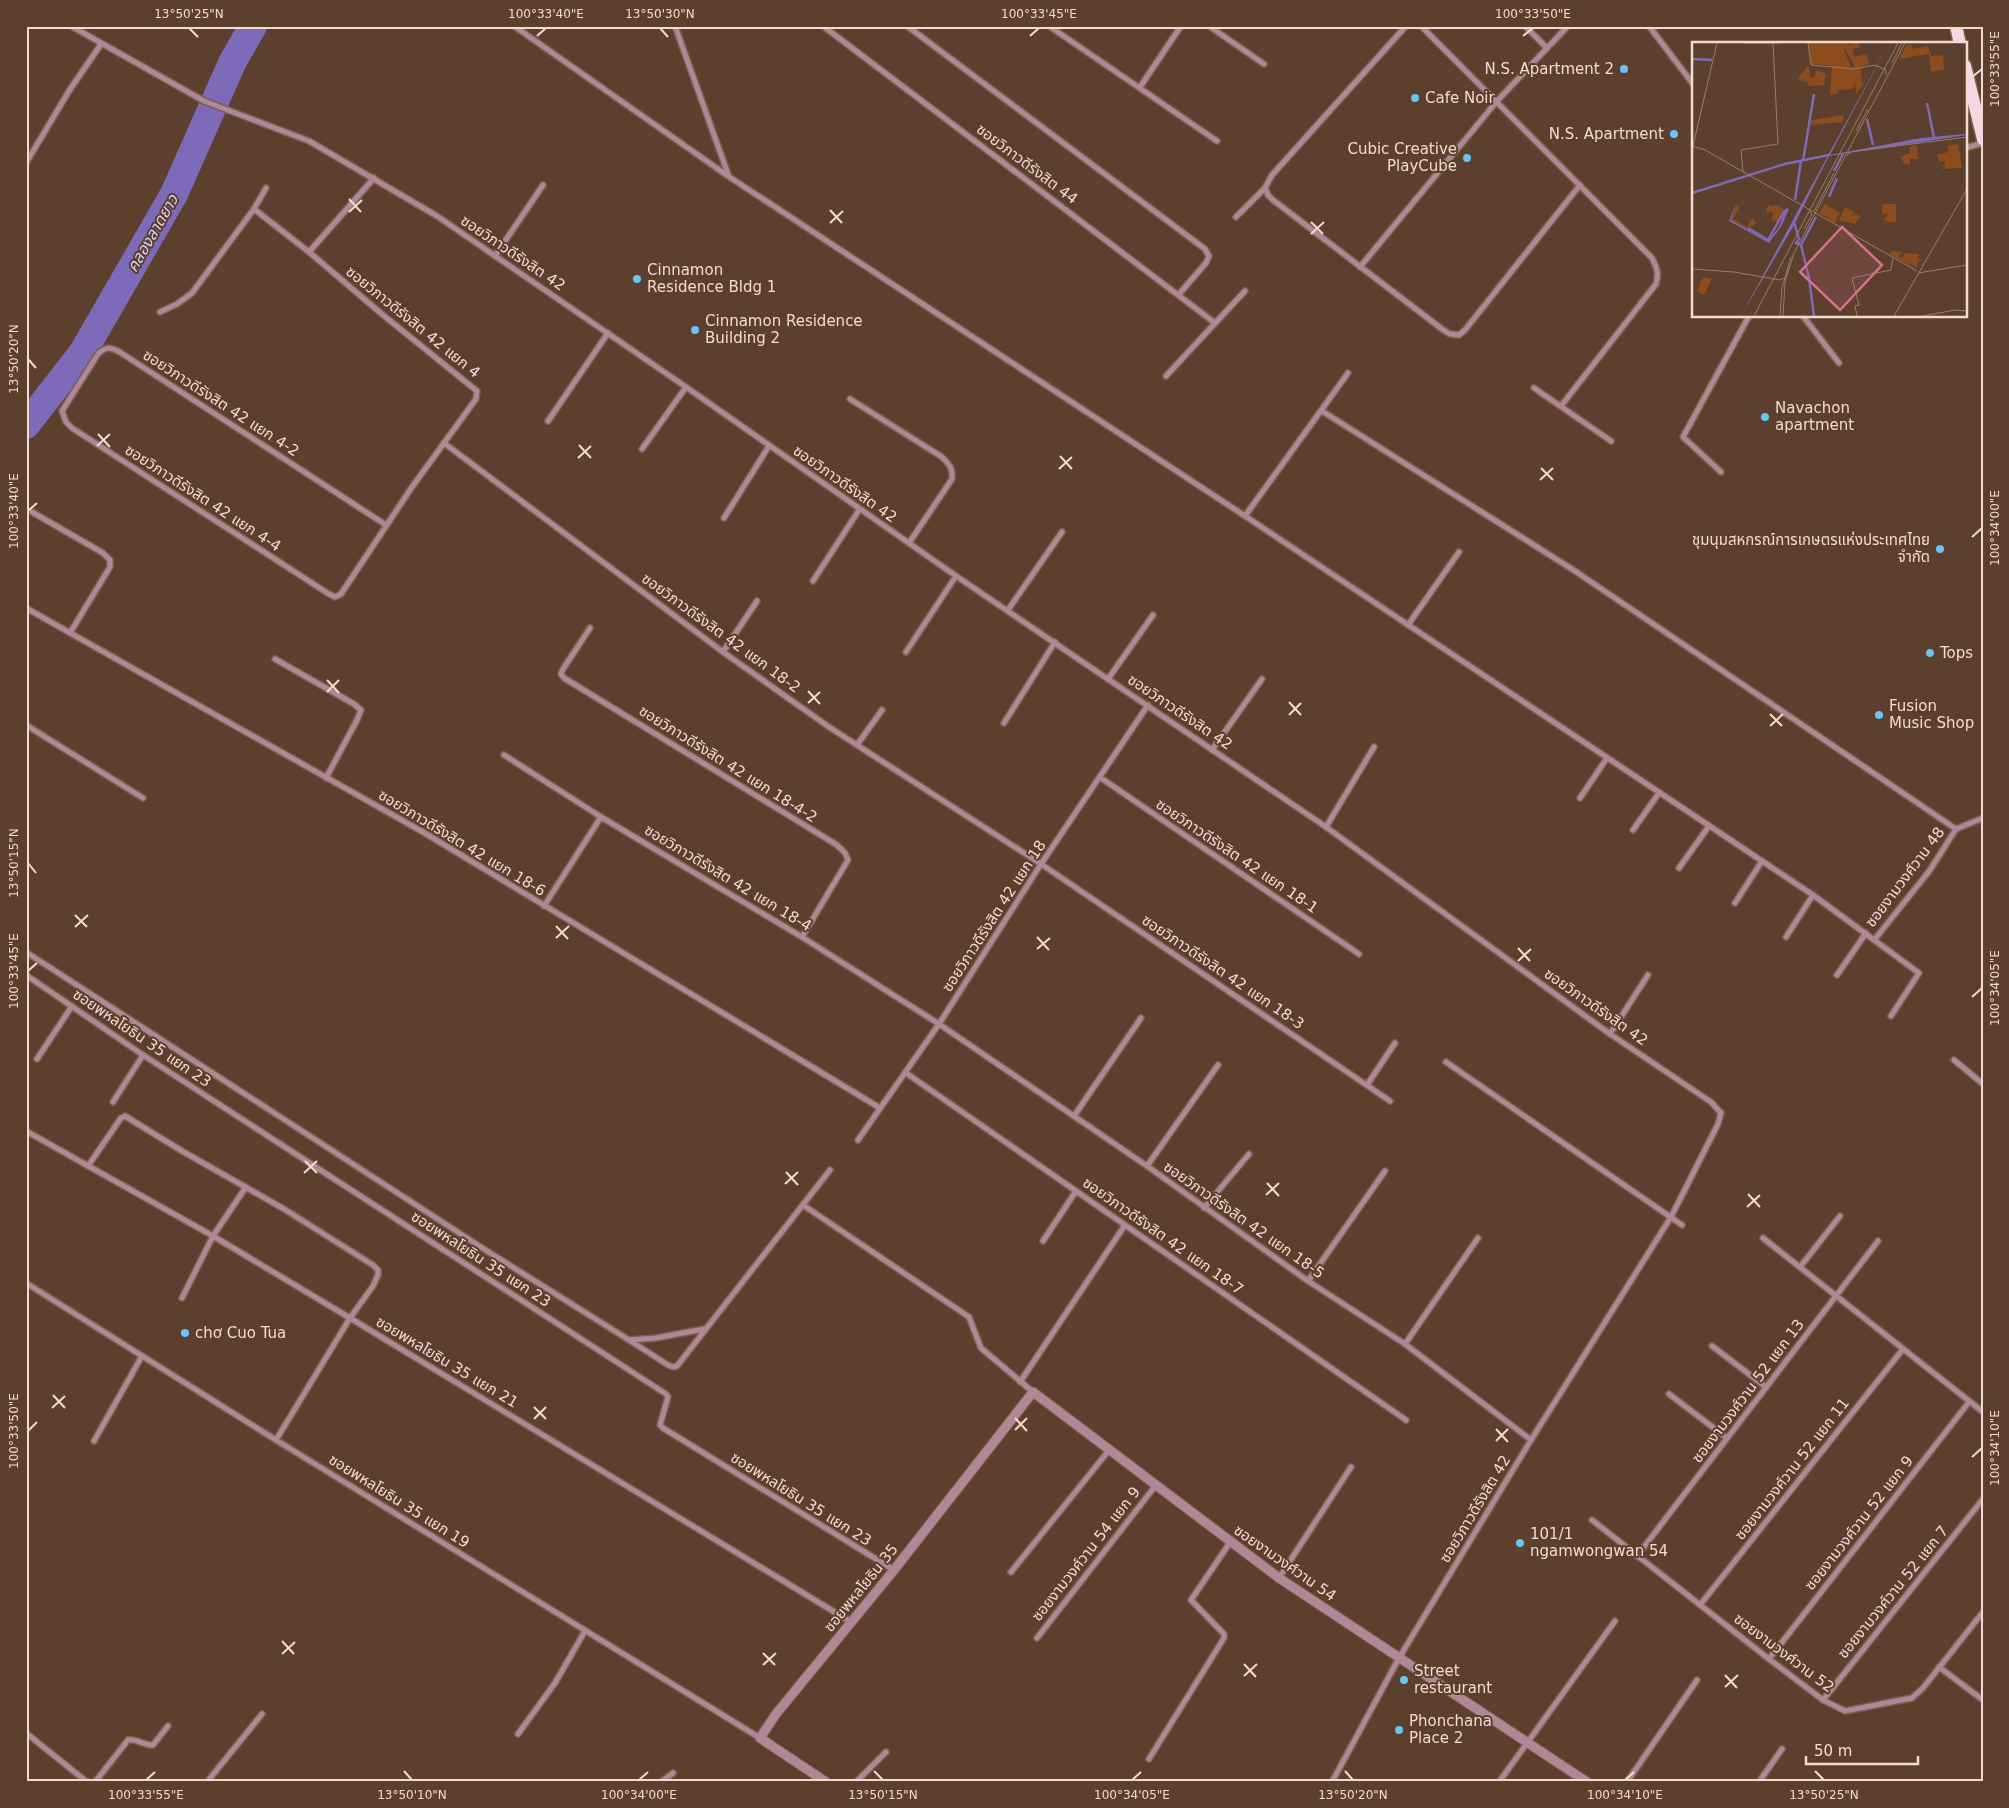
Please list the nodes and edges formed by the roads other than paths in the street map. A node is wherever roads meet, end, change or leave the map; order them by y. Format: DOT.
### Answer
graph roads {
  1 [pos="71,26"];
  2 [pos="514,26"];
  3 [pos="675,26"];
  4 [pos="823,26"];
  5 [pos="907,26"];
  6 [pos="1049,26"];
  7 [pos="1181,26"];
  8 [pos="1209,26"];
  9 [pos="1406,26"];
  10 [pos="1421,26"];
  11 [pos="1525,26"];
  12 [pos="1568,26"];
  13 [pos="1649,26"];
  14 [pos="1956,26"];
  15 [pos="1960,42"];
  16 [pos="101,44"];
  17 [pos="1547,48"];
  18 [pos="1264,64"];
  19 [pos="1966,70"];
  20 [pos="1692,83"];
  21 [pos="1140,87"];
  22 [pos="1497,101"];
  23 [pos="1983,139"];
  24 [pos="1216,141"];
  25 [pos="1983,143"];
  26 [pos="1966,148"];
  27 [pos="26,163"];
  28 [pos="728,176"];
  29 [pos="374,178"];
  30 [pos="543,185"];
  31 [pos="1580,185"];
  32 [pos="266,188"];
  33 [pos="1265,188"];
  34 [pos="254,209"];
  35 [pos="1236,217"];
  36 [pos="310,252"];
  37 [pos="495,256"];
  38 [pos="1360,267"];
  39 [pos="1245,292"];
  40 [pos="1178,294"];
  41 [pos="160,312"];
  42 [pos="1748,318"];
  43 [pos="1805,318"];
  44 [pos="1215,323"];
  45 [pos="608,333"];
  46 [pos="1839,363"];
  47 [pos="1348,372"];
  48 [pos="1166,376"];
  49 [pos="686,386"];
  50 [pos="1534,388"];
  51 [pos="850,399"];
  52 [pos="1561,406"];
  53 [pos="1322,410"];
  54 [pos="62,411"];
  55 [pos="548,421"];
  56 [pos="1611,441"];
  57 [pos="444,443"];
  58 [pos="769,446"];
  59 [pos="642,448"];
  60 [pos="1721,472"];
  61 [pos="859,510"];
  62 [pos="32,512"];
  63 [pos="1245,516"];
  64 [pos="724,518"];
  65 [pos="386,524"];
  66 [pos="1062,532"];
  67 [pos="909,543"];
  68 [pos="1459,552"];
  69 [pos="956,576"];
  70 [pos="813,581"];
  71 [pos="338,596"];
  72 [pos="757,601"];
  73 [pos="26,608"];
  74 [pos="1008,610"];
  75 [pos="1152,615"];
  76 [pos="1408,625"];
  77 [pos="590,628"];
  78 [pos="70,633"];
  79 [pos="1055,642"];
  80 [pos="723,652"];
  81 [pos="906,652"];
  82 [pos="275,659"];
  83 [pos="1108,679"];
  84 [pos="1262,679"];
  85 [pos="1148,706"];
  86 [pos="882,710"];
  87 [pos="1004,723"];
  88 [pos="26,726"];
  89 [pos="857,745"];
  90 [pos="1374,747"];
  91 [pos="1212,750"];
  92 [pos="504,755"];
  93 [pos="1607,758"];
  94 [pos="326,778"];
  95 [pos="1101,778"];
  96 [pos="1659,793"];
  97 [pos="143,798"];
  98 [pos="1580,798"];
  99 [pos="601,817"];
  100 [pos="1983,818"];
  101 [pos="1709,826"];
  102 [pos="1326,827"];
  103 [pos="1956,829"];
  104 [pos="1633,830"];
  105 [pos="1762,861"];
  106 [pos="1041,864"];
  107 [pos="1679,868"];
  108 [pos="1812,895"];
  109 [pos="1735,903"];
  110 [pos="544,906"];
  111 [pos="1866,933"];
  112 [pos="802,937"];
  113 [pos="1786,937"];
  114 [pos="1875,939"];
  115 [pos="26,952"];
  116 [pos="1359,954"];
  117 [pos="26,975"];
  118 [pos="1648,975"];
  119 [pos="1836,975"];
  120 [pos="72,1006"];
  121 [pos="1891,1016"];
  122 [pos="1141,1018"];
  123 [pos="939,1024"];
  124 [pos="1610,1034"];
  125 [pos="1394,1043"];
  126 [pos="144,1055"];
  127 [pos="37,1059"];
  128 [pos="1954,1060"];
  129 [pos="1446,1062"];
  130 [pos="1218,1065"];
  131 [pos="906,1073"];
  132 [pos="1983,1084"];
  133 [pos="1367,1085"];
  134 [pos="1390,1101"];
  135 [pos="113,1102"];
  136 [pos="880,1108"];
  137 [pos="1074,1116"];
  138 [pos="26,1130"];
  139 [pos="858,1140"];
  140 [pos="1249,1154"];
  141 [pos="88,1166"];
  142 [pos="1147,1166"];
  143 [pos="830,1170"];
  144 [pos="1385,1171"];
  145 [pos="246,1187"];
  146 [pos="1076,1191"];
  147 [pos="803,1205"];
  148 [pos="1204,1208"];
  149 [pos="1840,1216"];
  150 [pos="1672,1217"];
  151 [pos="1125,1225"];
  152 [pos="1682,1225"];
  153 [pos="213,1236"];
  154 [pos="1478,1238"];
  155 [pos="1764,1238"];
  156 [pos="1043,1241"];
  157 [pos="1878,1241"];
  158 [pos="1800,1267"];
  159 [pos="1308,1281"];
  160 [pos="26,1283"];
  161 [pos="1836,1296"];
  162 [pos="182,1298"];
  163 [pos="350,1318"];
  164 [pos="704,1329"];
  165 [pos="629,1340"];
  166 [pos="1405,1344"];
  167 [pos="1712,1346"];
  168 [pos="1903,1349"];
  169 [pos="142,1356"];
  170 [pos="1020,1382"];
  171 [pos="1766,1387"];
  172 [pos="1034,1392"];
  173 [pos="1669,1394"];
  174 [pos="1969,1402"];
  175 [pos="1983,1412"];
  176 [pos="1406,1420"];
  177 [pos="1727,1438"];
  178 [pos="276,1440"];
  179 [pos="1531,1440"];
  180 [pos="94,1441"];
  181 [pos="1111,1449"];
  182 [pos="1352,1467"];
  183 [pos="1156,1484"];
  184 [pos="1983,1499"];
  185 [pos="1592,1520"];
  186 [pos="1231,1541"];
  187 [pos="1637,1556"];
  188 [pos="894,1570"];
  189 [pos="1010,1572"];
  190 [pos="1279,1578"];
  191 [pos="1700,1605"];
  192 [pos="1983,1612"];
  193 [pos="1615,1621"];
  194 [pos="851,1622"];
  195 [pos="585,1631"];
  196 [pos="1037,1638"];
  197 [pos="1400,1658"];
  198 [pos="1769,1659"];
  199 [pos="1938,1667"];
  200 [pos="1697,1680"];
  201 [pos="1823,1700"];
  202 [pos="1983,1700"];
  203 [pos="262,1714"];
  204 [pos="168,1726"];
  205 [pos="26,1733"];
  206 [pos="518,1734"];
  207 [pos="760,1738"];
  208 [pos="1528,1741"];
  209 [pos="1782,1749"];
  210 [pos="886,1752"];
  211 [pos="1149,1759"];
  212 [pos="673,1773"];
  213 [pos="87,1782"];
  214 [pos="95,1782"];
  215 [pos="207,1782"];
  216 [pos="662,1782"];
  217 [pos="826,1782"];
  218 [pos="856,1782"];
  219 [pos="1332,1782"];
  220 [pos="1499,1782"];
  221 [pos="1587,1782"];
  222 [pos="1627,1782"];
  223 [pos="1759,1782"];
  1 -- 16 [label="street, ซอยวิภาวดีรังสิต 42"];
  2 -- 28 [label="street"];
  3 -- 28 [label="street"];
  4 -- 40 [label="street, ซอยวิภาวดีรังสิต 44"];
  5 -- 40 [label="street"];
  6 -- 21 [label="street"];
  7 -- 21 [label="street"];
  8 -- 18 [label="street"];
  9 -- 33 [label="street"];
  10 -- 22 [label="street"];
  11 -- 17 [label="street"];
  12 -- 17 [label="street"];
  13 -- 20 [label="street"];
  14 -- 15 [label="main road"];
  16 -- 27 [label="street"];
  16 -- 29 [label="street, ซอยวิภาวดีรังสิต 42"];
  17 -- 22 [label="street"];
  19 -- 23 [label="main road"];
  21 -- 24 [label="street"];
  22 -- 31 [label="street"];
  22 -- 38 [label="street"];
  25 -- 26 [label="street"];
  28 -- 63 [label="street"];
  29 -- 36 [label="street"];
  29 -- 37 [label="street, ซอยวิภาวดีรังสิต 42"];
  30 -- 37 [label="street"];
  31 -- 38 [label="street"];
  31 -- 52 [label="street"];
  32 -- 34 [label="street"];
  33 -- 35 [label="street"];
  33 -- 38 [label="street"];
  34 -- 36 [label="street"];
  34 -- 41 [label="street"];
  36 -- 57 [label="street, ซอยวิภาวดีรังสิต 42 แยก 4"];
  37 -- 45 [label="street, ซอยวิภาวดีรังสิต 42"];
  39 -- 44 [label="street"];
  40 -- 44 [label="street, ซอยวิภาวดีรังสิต 44"];
  42 -- 60 [label="street"];
  43 -- 46 [label="street"];
  44 -- 48 [label="street"];
  45 -- 49 [label="street, ซอยวิภาวดีรังสิต 42"];
  45 -- 55 [label="street"];
  47 -- 53 [label="street"];
  49 -- 58 [label="street, ซอยวิภาวดีรังสิต 42"];
  49 -- 59 [label="street"];
  50 -- 52 [label="street"];
  51 -- 67 [label="street"];
  52 -- 56 [label="street"];
  53 -- 63 [label="street"];
  53 -- 103 [label="street"];
  54 -- 65 [label="street, ซอยวิภาวดีรังสิต 42 แยก 4-2"];
  54 -- 71 [label="street, ซอยวิภาวดีรังสิต 42 แยก 4-4"];
  57 -- 65 [label="street, ซอยวิภาวดีรังสิต 42 แยก 4"];
  57 -- 80 [label="street, ซอยวิภาวดีรังสิต 42 แยก 18-2"];
  58 -- 61 [label="street, ซอยวิภาวดีรังสิต 42"];
  58 -- 64 [label="street"];
  61 -- 67 [label="street, ซอยวิภาวดีรังสิต 42"];
  61 -- 70 [label="street"];
  62 -- 78 [label="street"];
  63 -- 76 [label="street"];
  65 -- 71 [label="street, ซอยวิภาวดีรังสิต 42 แยก 4"];
  66 -- 74 [label="street"];
  67 -- 69 [label="street, ซอยวิภาวดีรังสิต 42"];
  68 -- 76 [label="street"];
  69 -- 74 [label="street, ซอยวิภาวดีรังสิต 42"];
  69 -- 81 [label="street"];
  72 -- 80 [label="street"];
  73 -- 78 [label="street, ซอยวิภาวดีรังสิต 42 แยก 18-6"];
  74 -- 79 [label="street, ซอยวิภาวดีรังสิต 42"];
  75 -- 83 [label="street"];
  76 -- 93 [label="street"];
  77 -- 112 [label="street, ซอยวิภาวดีรังสิต 42 แยก 18-4-2"];
  78 -- 94 [label="street, ซอยวิภาวดีรังสิต 42 แยก 18-6"];
  79 -- 83 [label="street, ซอยวิภาวดีรังสิต 42"];
  79 -- 87 [label="street"];
  80 -- 89 [label="street, ซอยวิภาวดีรังสิต 42 แยก 18-2"];
  82 -- 94 [label="street"];
  83 -- 85 [label="street, ซอยวิภาวดีรังสิต 42"];
  84 -- 91 [label="street"];
  85 -- 91 [label="street, ซอยวิภาวดีรังสิต 42"];
  85 -- 95 [label="street, ซอยวิภาวดีรังสิต 42 แยก 18"];
  86 -- 89 [label="street"];
  88 -- 97 [label="street"];
  89 -- 106 [label="street, ซอยวิภาวดีรังสิต 42 แยก 18-2"];
  90 -- 102 [label="street"];
  91 -- 102 [label="street, ซอยวิภาวดีรังสิต 42"];
  92 -- 99 [label="street, ซอยวิภาวดีรังสิต 42 แยก 18-4"];
  93 -- 96 [label="street"];
  93 -- 98 [label="street"];
  94 -- 110 [label="street, ซอยวิภาวดีรังสิต 42 แยก 18-6"];
  95 -- 106 [label="street, ซอยวิภาวดีรังสิต 42 แยก 18"];
  95 -- 116 [label="street, ซอยวิภาวดีรังสิต 42 แยก 18-1"];
  96 -- 101 [label="street"];
  96 -- 104 [label="street"];
  99 -- 110 [label="street"];
  99 -- 112 [label="street, ซอยวิภาวดีรังสิต 42 แยก 18-4"];
  100 -- 103 [label="street, ซอยงามวงศ์วาน 48"];
  101 -- 105 [label="street"];
  101 -- 107 [label="street"];
  102 -- 124 [label="street, ซอยวิภาวดีรังสิต 42"];
  103 -- 114 [label="street, ซอยงามวงศ์วาน 48"];
  105 -- 108 [label="street"];
  105 -- 109 [label="street"];
  106 -- 123 [label="street, ซอยวิภาวดีรังสิต 42 แยก 18"];
  106 -- 133 [label="street, ซอยวิภาวดีรังสิต 42 แยก 18-3"];
  108 -- 111 [label="street"];
  108 -- 113 [label="street"];
  110 -- 136 [label="street, ซอยวิภาวดีรังสิต 42 แยก 18-6"];
  111 -- 114 [label="street"];
  111 -- 119 [label="street"];
  112 -- 123 [label="street, ซอยวิภาวดีรังสิต 42 แยก 18-4"];
  114 -- 121 [label="street"];
  115 -- 165 [label="street"];
  117 -- 120 [label="street, ซอยพหลโยธิน 35 แยก 23"];
  118 -- 124 [label="street"];
  120 -- 126 [label="street, ซอยพหลโยธิน 35 แยก 23"];
  120 -- 127 [label="street"];
  122 -- 137 [label="street"];
  123 -- 131 [label="street, ซอยวิภาวดีรังสิต 42 แยก 18"];
  123 -- 137 [label="street, ซอยวิภาวดีรังสิต 42 แยก 18-5"];
  124 -- 150 [label="street, ซอยวิภาวดีรังสิต 42"];
  125 -- 133 [label="street"];
  126 -- 135 [label="street"];
  126 -- 188 [label="street, ซอยพหลโยธิน 35 แยก 23"];
  128 -- 132 [label="street"];
  129 -- 150 [label="street"];
  130 -- 142 [label="street"];
  131 -- 136 [label="street, ซอยวิภาวดีรังสิต 42 แยก 18"];
  131 -- 146 [label="street, ซอยวิภาวดีรังสิต 42 แยก 18-7"];
  133 -- 134 [label="street, ซอยวิภาวดีรังสิต 42 แยก 18-3"];
  136 -- 139 [label="street, ซอยวิภาวดีรังสิต 42 แยก 18"];
  137 -- 142 [label="street, ซอยวิภาวดีรังสิต 42 แยก 18-5"];
  138 -- 141 [label="street, ซอยพหลโยธิน 35 แยก 21"];
  140 -- 148 [label="street"];
  141 -- 145 [label="street"];
  141 -- 153 [label="street, ซอยพหลโยธิน 35 แยก 21"];
  142 -- 148 [label="street, ซอยวิภาวดีรังสิต 42 แยก 18-5"];
  143 -- 147 [label="street"];
  144 -- 159 [label="street"];
  145 -- 153 [label="street"];
  145 -- 163 [label="street"];
  146 -- 151 [label="street, ซอยวิภาวดีรังสิต 42 แยก 18-7"];
  146 -- 156 [label="street"];
  147 -- 164 [label="street"];
  147 -- 170 [label="street, ซอยงามวงศ์วาน 54"];
  148 -- 159 [label="street, ซอยวิภาวดีรังสิต 42 แยก 18-5"];
  149 -- 158 [label="street"];
  150 -- 152 [label="street"];
  150 -- 179 [label="street, ซอยวิภาวดีรังสิต 42"];
  151 -- 170 [label="street"];
  151 -- 176 [label="street, ซอยวิภาวดีรังสิต 42 แยก 18-7"];
  153 -- 162 [label="street"];
  153 -- 163 [label="street, ซอยพหลโยธิน 35 แยก 21"];
  154 -- 166 [label="street"];
  155 -- 158 [label="street"];
  157 -- 161 [label="street, ซอยงามวงศ์วาน 52 แยก 13"];
  158 -- 161 [label="street"];
  159 -- 166 [label="street, ซอยวิภาวดีรังสิต 42 แยก 18-5"];
  160 -- 169 [label="street, ซอยพหลโยธิน 35 แยก 19"];
  161 -- 168 [label="street"];
  161 -- 171 [label="street, ซอยงามวงศ์วาน 52 แยก 13"];
  163 -- 178 [label="street"];
  163 -- 194 [label="street, ซอยพหลโยธิน 35 แยก 21"];
  164 -- 165 [label="street"];
  164 -- 165 [label="street"];
  166 -- 179 [label="street, ซอยวิภาวดีรังสิต 42 แยก 18-5"];
  167 -- 171 [label="street"];
  168 -- 174 [label="street"];
  168 -- 191 [label="street, ซอยงามวงศ์วาน 52 แยก 11"];
  169 -- 178 [label="street, ซอยพหลโยธิน 35 แยก 19"];
  169 -- 180 [label="street"];
  170 -- 172 [label="street, ซอยงามวงศ์วาน 54"];
  171 -- 177 [label="street, ซอยงามวงศ์วาน 52 แยก 13"];
  172 -- 181 [label="street, ซอยงามวงศ์วาน 54"];
  172 -- 188 [label="street, ซอยพหลโยธิน 35"];
  173 -- 177 [label="street"];
  174 -- 175 [label="street"];
  174 -- 198 [label="street, ซอยงามวงศ์วาน 52 แยก 9"];
  177 -- 187 [label="street, ซอยงามวงศ์วาน 52 แยก 13"];
  178 -- 195 [label="street, ซอยพหลโยธิน 35 แยก 19"];
  179 -- 197 [label="street, ซอยวิภาวดีรังสิต 42"];
  181 -- 183 [label="street, ซอยงามวงศ์วาน 54"];
  181 -- 189 [label="street"];
  182 -- 190 [label="street"];
  183 -- 186 [label="street, ซอยงามวงศ์วาน 54"];
  183 -- 196 [label="street, ซอยงามวงศ์วาน 54 แยก 9"];
  184 -- 201 [label="street, ซอยงามวงศ์วาน 52 แยก 7"];
  185 -- 187 [label="street, ซอยงามวงศ์วาน 52"];
  186 -- 190 [label="street, ซอยงามวงศ์วาน 54"];
  186 -- 211 [label="street"];
  187 -- 191 [label="street, ซอยงามวงศ์วาน 52"];
  188 -- 194 [label="street, ซอยพหลโยธิน 35"];
  190 -- 197 [label="street, ซอยงามวงศ์วาน 54"];
  191 -- 198 [label="street, ซอยงามวงศ์วาน 52"];
  192 -- 199 [label="street, ซอยงามวงศ์วาน 52"];
  193 -- 208 [label="street"];
  194 -- 207 [label="street, ซอยพหลโยธิน 35"];
  195 -- 206 [label="street"];
  195 -- 207 [label="street, ซอยพหลโยธิน 35 แยก 19"];
  197 -- 208 [label="street, ซอยงามวงศ์วาน 54"];
  197 -- 219 [label="street, ซอยวิภาวดีรังสิต 42"];
  198 -- 201 [label="street, ซอยงามวงศ์วาน 52"];
  199 -- 201 [label="street, ซอยงามวงศ์วาน 52"];
  199 -- 202 [label="street"];
  200 -- 222 [label="street"];
  203 -- 215 [label="street"];
  204 -- 214 [label="street"];
  205 -- 213 [label="street"];
  207 -- 217 [label="street"];
  208 -- 220 [label="street"];
  208 -- 221 [label="street, ซอยงามวงศ์วาน 54"];
  209 -- 223 [label="street"];
  210 -- 218 [label="street"];
  212 -- 216 [label="street"];
}
